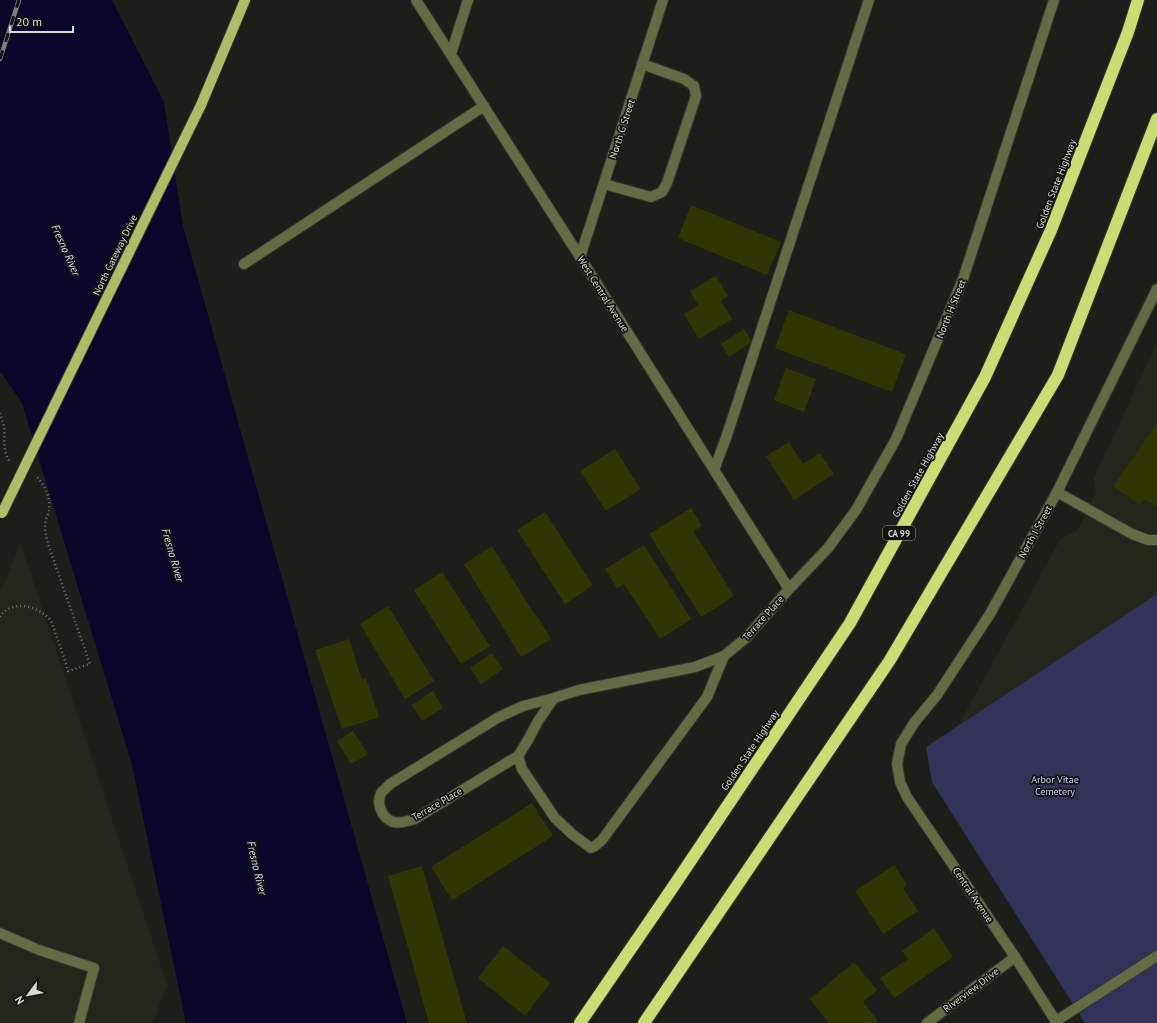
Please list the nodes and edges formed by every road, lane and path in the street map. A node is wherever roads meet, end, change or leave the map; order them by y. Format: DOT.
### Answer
graph roads {
  1 [pos="245,0"];
  2 [pos="416,0"];
  3 [pos="468,0"];
  4 [pos="663,0"];
  5 [pos="869,0"];
  6 [pos="1054,0"];
  7 [pos="1138,0"];
  8 [pos="451,54"];
  9 [pos="642,64"];
  10 [pos="484,106"];
  11 [pos="1157,119"];
  12 [pos="604,184"];
  13 [pos="580,257"];
  14 [pos="244,264"];
  15 [pos="1157,289"];
  16 [pos="0,413"];
  17 [pos="13,465"];
  18 [pos="714,470"];
  19 [pos="33,475"];
  20 [pos="1057,492"];
  21 [pos="1,515"];
  22 [pos="1157,540"];
  23 [pos="789,589"];
  24 [pos="0,617"];
  25 [pos="724,656"];
  26 [pos="554,698"];
  27 [pos="518,756"];
  28 [pos="897,764"];
  29 [pos="0,933"];
  30 [pos="1157,956"];
  31 [pos="1015,957"];
  32 [pos="1057,1022"];
  33 [pos="79,1023"];
  34 [pos="580,1023"];
  35 [pos="644,1023"];
  36 [pos="928,1023"];
  1 -- 21 [label="main road, North Gateway Drive, bridge"];
  2 -- 8 [label="street, West Central Avenue"];
  3 -- 8 [label="street"];
  4 -- 9 [label="street, North G Street"];
  5 -- 18 [label="street"];
  6 -- 23 [label="street, North H Street"];
  7 -- 34 [label="highway, Golden State Highway / CA 99"];
  8 -- 10 [label="street, West Central Avenue"];
  9 -- 12 [label="street, North G Street"];
  9 -- 12 [label="street"];
  10 -- 13 [label="street, West Central Avenue"];
  10 -- 14 [label="street"];
  11 -- 35 [label="highway"];
  12 -- 13 [label="street, North G Street"];
  13 -- 18 [label="street, West Central Avenue"];
  15 -- 20 [label="street, North I Street"];
  16 -- 17 [label="path"];
  18 -- 23 [label="street, West Central Avenue"];
  19 -- 24 [label="path"];
  20 -- 22 [label="street"];
  20 -- 28 [label="street, North I Street"];
  23 -- 25 [label="street, Terrace Place"];
  25 -- 26 [label="street, Terrace Place"];
  25 -- 27 [label="street"];
  26 -- 27 [label="street, Terrace Place"];
  26 -- 27 [label="street, Terrace Place"];
  28 -- 31 [label="street, Central Avenue"];
  29 -- 33 [label="street"];
  30 -- 32 [label="street"];
  31 -- 32 [label="street, Central Avenue"];
  31 -- 36 [label="street, Riverview Drive"];
}
